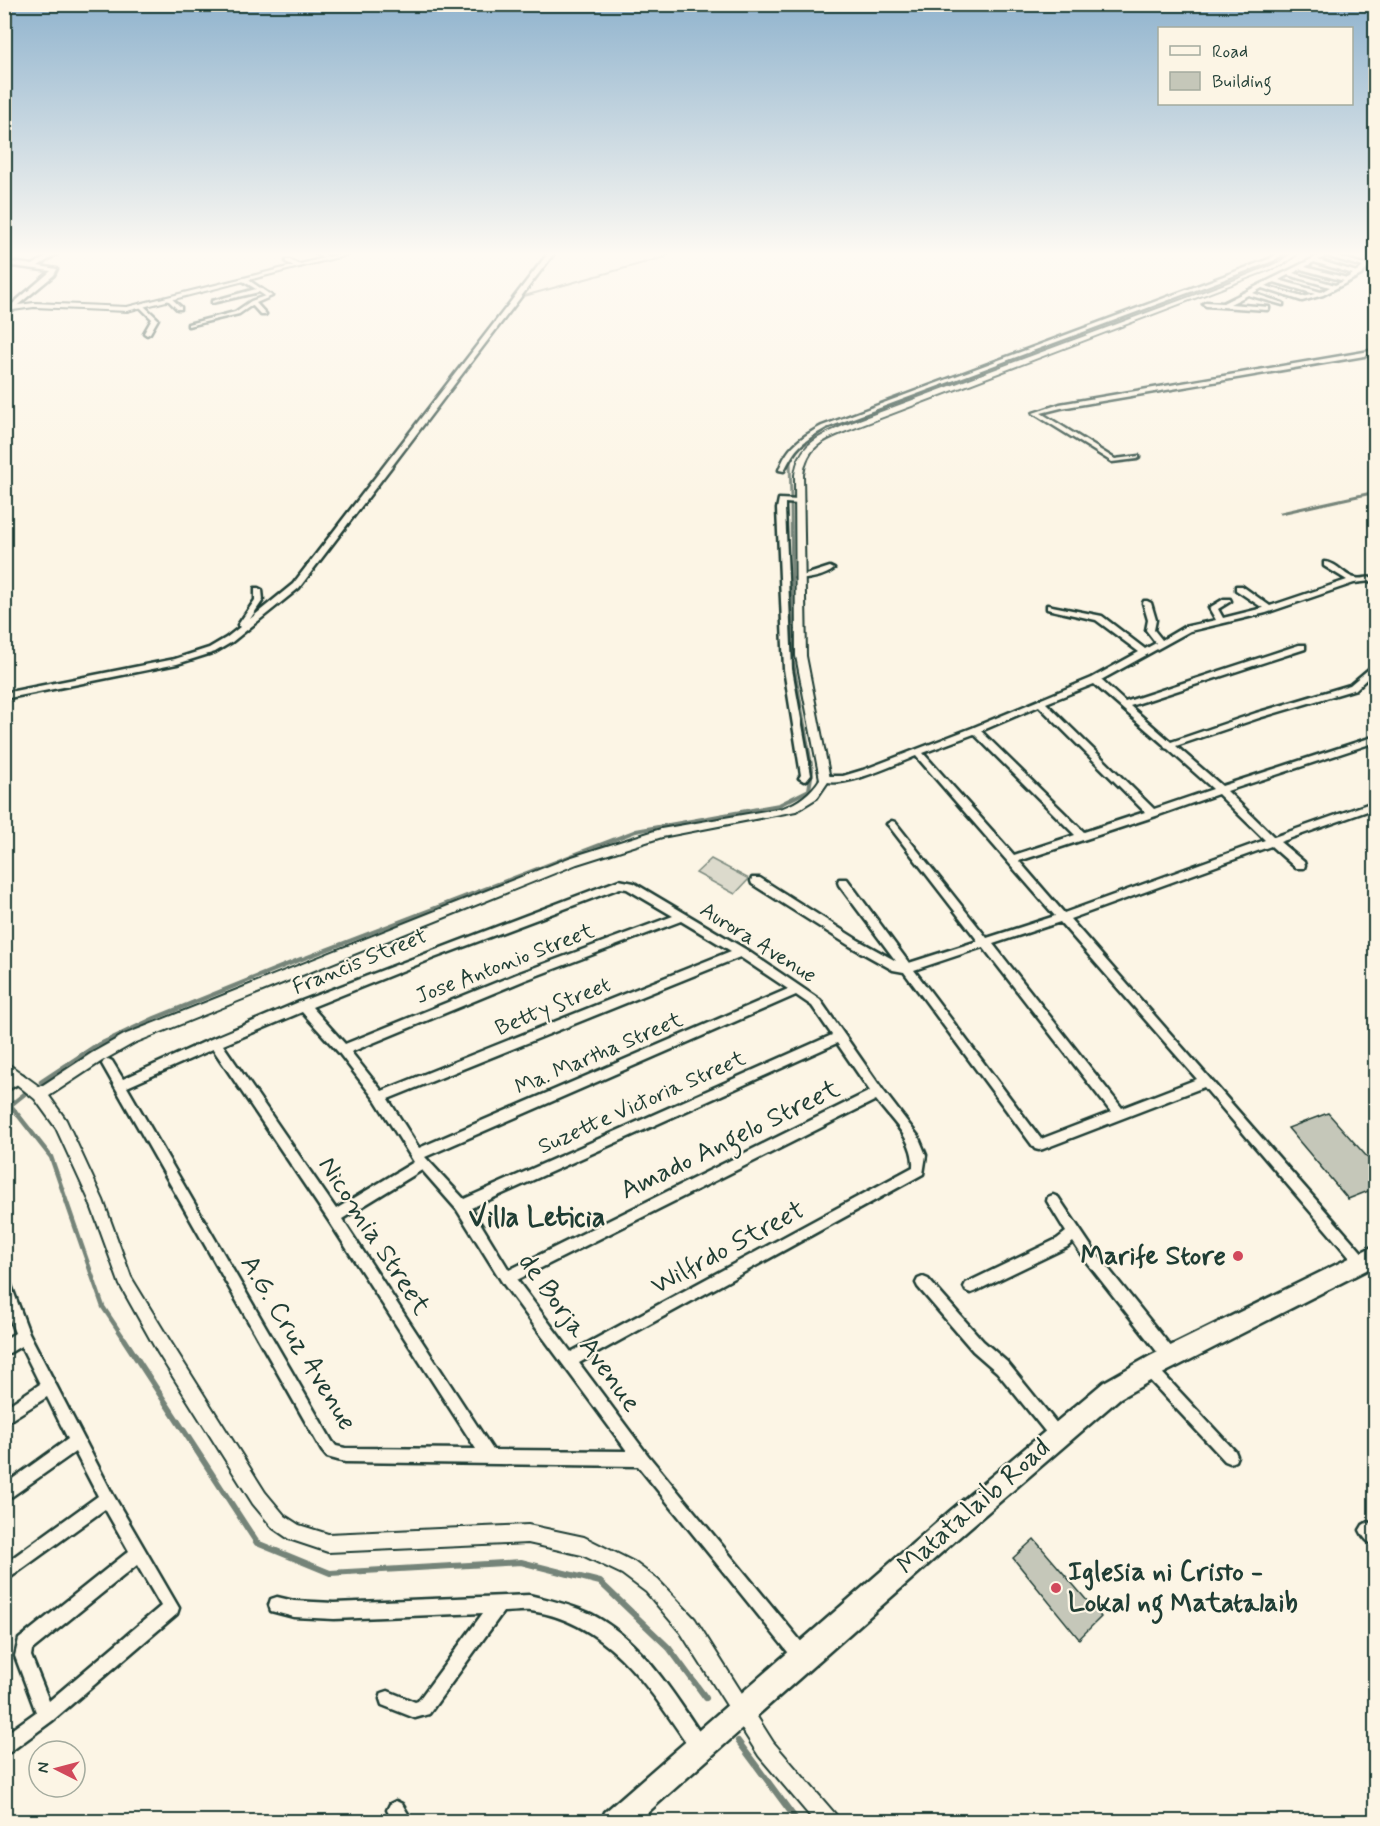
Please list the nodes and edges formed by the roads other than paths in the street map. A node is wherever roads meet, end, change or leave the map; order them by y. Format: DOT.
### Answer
graph roads {
  1 [pos="487,337"];
  2 [pos="1066,337"];
  3 [pos="1089,337"];
  4 [pos="1376,352"];
  5 [pos="854,407"];
  6 [pos="862,412"];
  7 [pos="846,418"];
  8 [pos="873,418"];
  9 [pos="857,424"];
  10 [pos="1137,457"];
  11 [pos="782,470"];
  12 [pos="799,502"];
  13 [pos="1327,564"];
  14 [pos="830,569"];
  15 [pos="800,578"];
  16 [pos="1371,579"];
  17 [pos="1353,581"];
  18 [pos="1239,588"];
  19 [pos="258,590"];
  20 [pos="1227,601"];
  21 [pos="1147,603"];
  22 [pos="1050,607"];
  23 [pos="1269,609"];
  24 [pos="1220,620"];
  25 [pos="238,633"];
  26 [pos="1161,644"];
  27 [pos="1302,647"];
  28 [pos="1146,653"];
  29 [pos="1375,665"];
  30 [pos="1095,680"];
  31 [pos="4,696"];
  32 [pos="1040,702"];
  33 [pos="1123,705"];
  34 [pos="975,730"];
  35 [pos="1376,739"];
  36 [pos="1168,746"];
  37 [pos="918,753"];
  38 [pos="804,778"];
  39 [pos="825,779"];
  40 [pos="1219,789"];
  41 [pos="1376,804"];
  42 [pos="1153,814"];
  43 [pos="892,824"];
  44 [pos="1082,836"];
  45 [pos="1272,841"];
  46 [pos="1011,860"];
  47 [pos="1300,865"];
  48 [pos="756,881"];
  49 [pos="843,882"];
  50 [pos="619,884"];
  51 [pos="682,918"];
  52 [pos="1061,918"];
  53 [pos="984,941"];
  54 [pos="741,952"];
  55 [pos="906,968"];
  56 [pos="797,990"];
  57 [pos="303,1005"];
  58 [pos="839,1037"];
  59 [pos="215,1042"];
  60 [pos="343,1050"];
  61 [pos="108,1064"];
  62 [pos="4,1066"];
  63 [pos="1206,1081"];
  64 [pos="11,1083"];
  65 [pos="120,1085"];
  66 [pos="878,1093"];
  67 [pos="40,1095"];
  68 [pos="380,1097"];
  69 [pos="1120,1114"];
  70 [pos="419,1159"];
  71 [pos="909,1177"];
  72 [pos="1053,1201"];
  73 [pos="462,1206"];
  74 [pos="334,1217"];
  75 [pos="1074,1233"];
  76 [pos="1368,1258"];
  77 [pos="507,1278"];
  78 [pos="923,1283"];
  79 [pos="5,1286"];
  80 [pos="971,1287"];
  81 [pos="23,1336"];
  82 [pos="4,1349"];
  83 [pos="1171,1358"];
  84 [pos="569,1361"];
  85 [pos="1149,1369"];
  86 [pos="50,1386"];
  87 [pos="4,1417"];
  88 [pos="1057,1435"];
  89 [pos="78,1441"];
  90 [pos="1230,1456"];
  91 [pos="490,1458"];
  92 [pos="642,1459"];
  93 [pos="4,1495"];
  94 [pos="107,1498"];
  95 [pos="140,1553"];
  96 [pos="4,1574"];
  97 [pos="499,1604"];
  98 [pos="277,1605"];
  99 [pos="802,1656"];
  100 [pos="388,1699"];
  101 [pos="741,1709"];
  102 [pos="46,1715"];
  103 [pos="4,1746"];
  104 [pos="699,1746"];
  105 [pos="615,1821"];
  106 [pos="828,1821"];
  1 -- 25 [label="street"];
  2 -- 6 [label="street"];
  3 -- 8 [label="street"];
  4 -- 10 [label="street"];
  5 -- 6 [label="street"];
  6 -- 7 [label="street"];
  6 -- 8 [label="street"];
  7 -- 9 [label="street"];
  7 -- 11 [label="street"];
  8 -- 9 [label="street"];
  9 -- 12 [label="street"];
  12 -- 15 [label="street"];
  12 -- 38 [label="street"];
  13 -- 17 [label="street"];
  14 -- 15 [label="street"];
  15 -- 39 [label="street"];
  16 -- 17 [label="street"];
  17 -- 23 [label="street"];
  18 -- 23 [label="street"];
  19 -- 25 [label="street"];
  20 -- 24 [label="street"];
  21 -- 26 [label="street"];
  22 -- 28 [label="street"];
  23 -- 24 [label="street"];
  24 -- 26 [label="street"];
  25 -- 31 [label="street"];
  26 -- 28 [label="street"];
  27 -- 33 [label="street"];
  28 -- 30 [label="street"];
  29 -- 36 [label="street"];
  30 -- 32 [label="street"];
  30 -- 33 [label="street"];
  32 -- 34 [label="street"];
  32 -- 42 [label="street"];
  33 -- 36 [label="street"];
  34 -- 37 [label="street"];
  34 -- 44 [label="street"];
  35 -- 40 [label="street"];
  36 -- 40 [label="street"];
  37 -- 39 [label="street"];
  37 -- 46 [label="street"];
  39 -- 67 [label="street"];
  40 -- 42 [label="street"];
  40 -- 45 [label="street"];
  41 -- 45 [label="street"];
  42 -- 44 [label="street"];
  43 -- 53 [label="street"];
  44 -- 46 [label="street"];
  45 -- 47 [label="street"];
  45 -- 52 [label="street"];
  46 -- 52 [label="street"];
  48 -- 55 [label="street"];
  49 -- 55 [label="street"];
  50 -- 51 [label="street, Aurora Avenue"];
  50 -- 57 [label="street, Francis Street"];
  51 -- 54 [label="street, Aurora Avenue"];
  51 -- 60 [label="street, Jose Antonio Street"];
  52 -- 53 [label="street"];
  52 -- 63 [label="street"];
  53 -- 55 [label="street"];
  53 -- 69 [label="street"];
  54 -- 56 [label="street, Aurora Avenue"];
  54 -- 68 [label="street, Betty Street"];
  55 -- 69 [label="street"];
  56 -- 58 [label="street, Aurora Avenue"];
  56 -- 70 [label="street, Ma. Martha Street"];
  57 -- 59 [label="street, Francis Street"];
  57 -- 60 [label="street, de Borja Avenue"];
  58 -- 66 [label="street, Aurora Avenue"];
  58 -- 73 [label="street, Suzette Victoria Street"];
  59 -- 65 [label="street, Francis Street"];
  59 -- 74 [label="street, Nicomia Street"];
  60 -- 68 [label="street, de Borja Avenue"];
  61 -- 65 [label="street"];
  62 -- 64 [label="street"];
  63 -- 69 [label="street"];
  63 -- 76 [label="street"];
  64 -- 67 [label="street"];
  65 -- 91 [label="street, A.G. Cruz Avenue"];
  66 -- 71 [label="street, Aurora Avenue"];
  66 -- 77 [label="street, Amado Angelo Street"];
  67 -- 101 [label="street"];
  68 -- 70 [label="street, de Borja Avenue"];
  70 -- 73 [label="street, de Borja Avenue"];
  70 -- 74 [label="street, Ma. Martha Street"];
  71 -- 84 [label="street, Wilfrdo Street"];
  72 -- 75 [label="street"];
  73 -- 77 [label="street, de Borja Avenue"];
  74 -- 91 [label="street, Nicomia Street"];
  75 -- 80 [label="street"];
  75 -- 83 [label="street"];
  76 -- 83 [label="main road, Matatalaib Road"];
  77 -- 84 [label="street, de Borja Avenue"];
  78 -- 88 [label="street"];
  79 -- 81 [label="street"];
  81 -- 82 [label="street"];
  81 -- 86 [label="street"];
  83 -- 85 [label="main road, Matatalaib Road"];
  84 -- 92 [label="street, de Borja Avenue"];
  85 -- 88 [label="main road, Matatalaib Road"];
  85 -- 90 [label="street"];
  86 -- 87 [label="street"];
  86 -- 89 [label="street"];
  88 -- 99 [label="main road, Matatalaib Road"];
  89 -- 93 [label="street"];
  89 -- 94 [label="street"];
  91 -- 92 [label="street, A.G. Cruz Avenue"];
  92 -- 99 [label="street, de Borja Avenue"];
  94 -- 95 [label="street"];
  94 -- 96 [label="street"];
  95 -- 102 [label="street"];
  95 -- 102 [label="street"];
  97 -- 98 [label="street"];
  97 -- 100 [label="street"];
  97 -- 104 [label="street"];
  99 -- 101 [label="main road, Matatalaib Road"];
  101 -- 104 [label="main road, Matatalaib Road"];
  101 -- 106 [label="street"];
  102 -- 103 [label="street"];
  104 -- 105 [label="main road, Matatalaib Road"];
}
